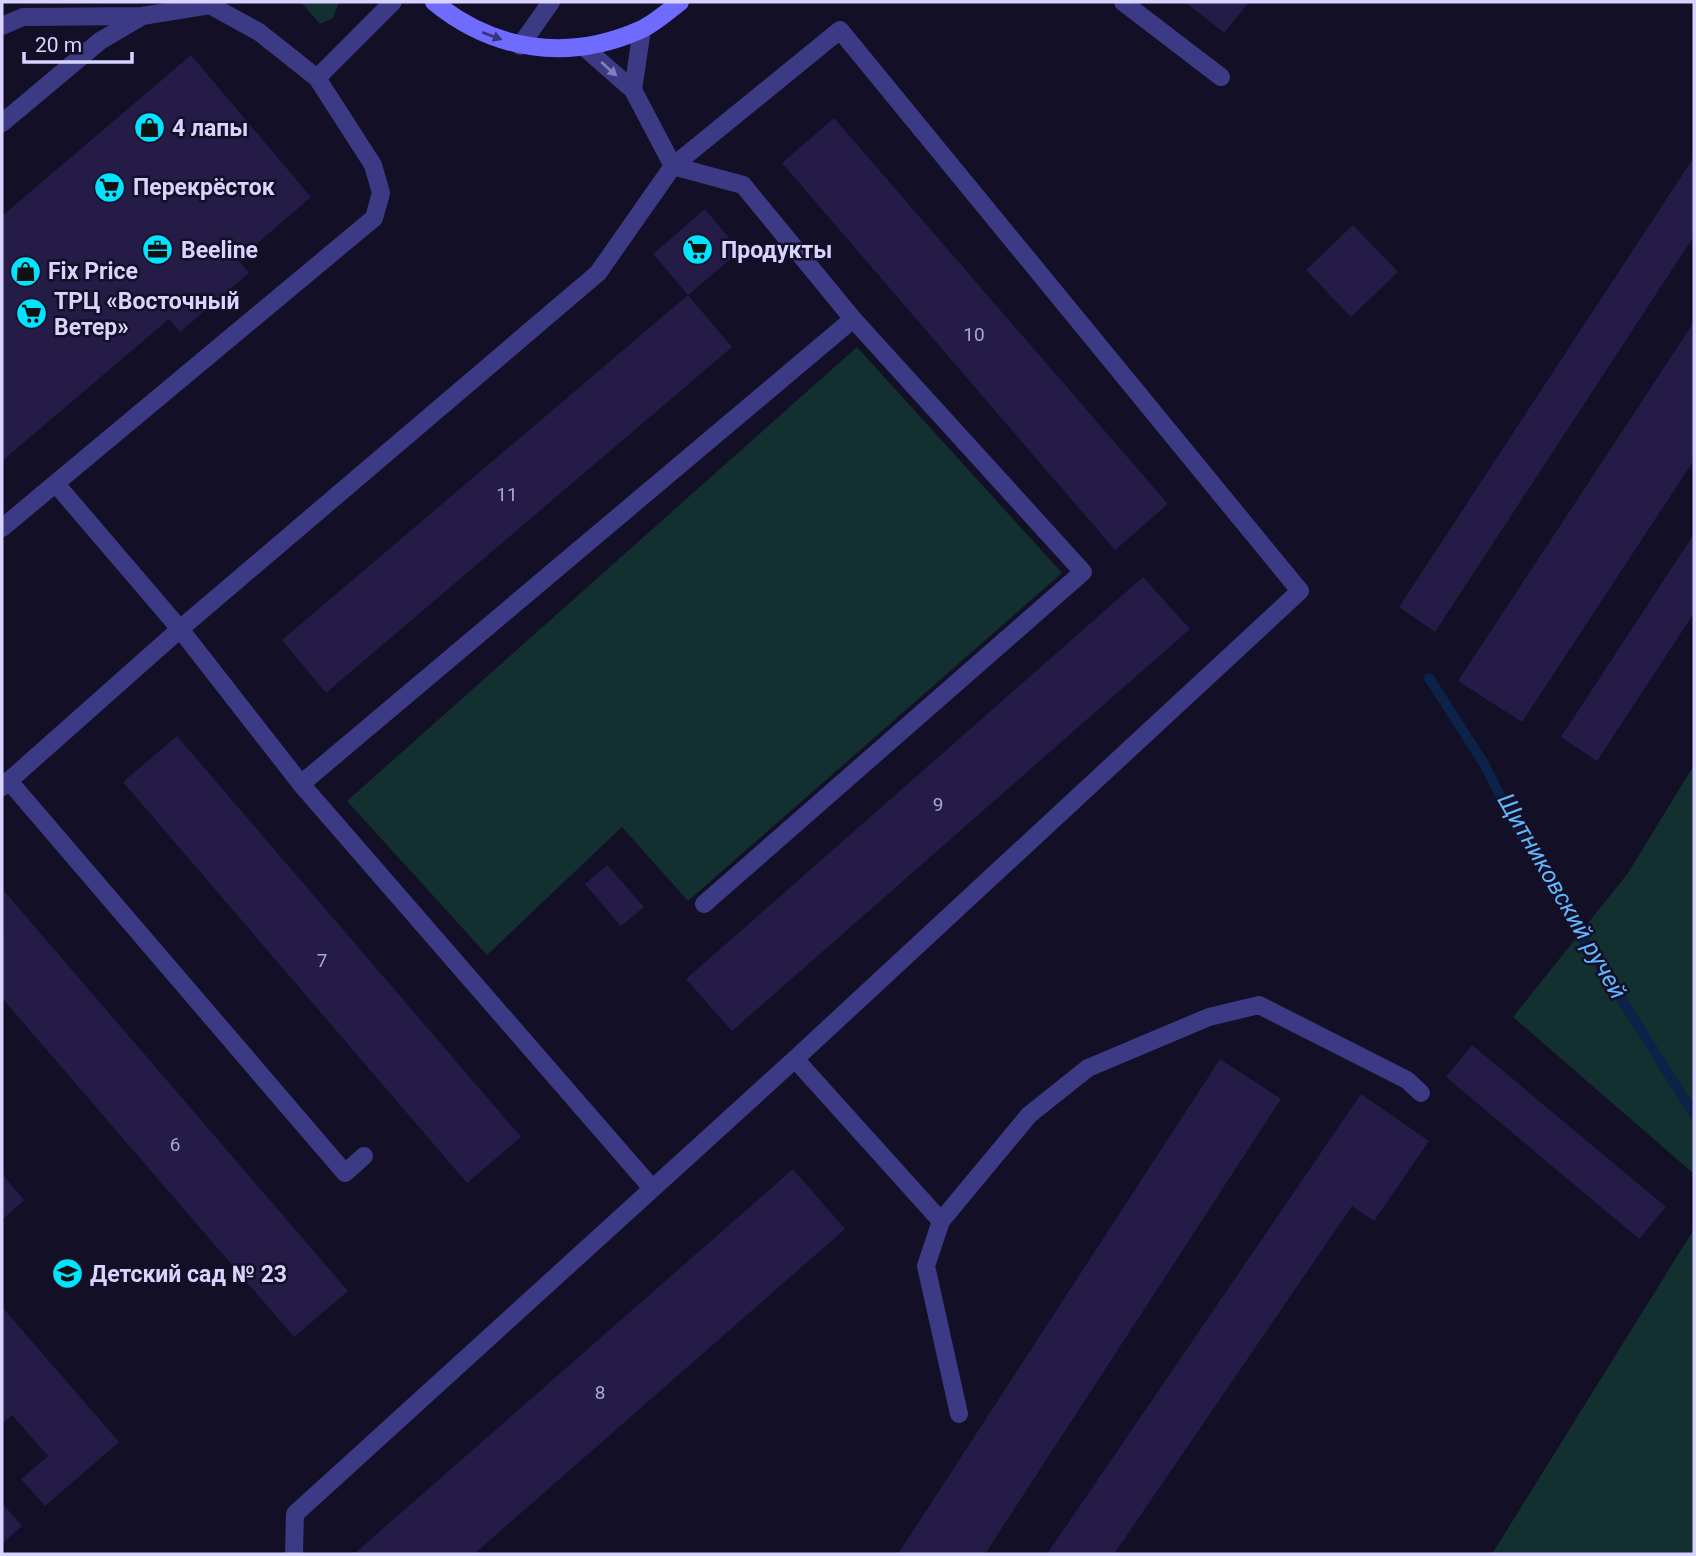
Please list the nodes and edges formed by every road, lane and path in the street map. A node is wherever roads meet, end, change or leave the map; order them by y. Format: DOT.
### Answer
graph roads {
  1 [pos="393,2"];
  2 [pos="434,2"];
  3 [pos="551,2"];
  4 [pos="680,2"];
  5 [pos="1123,2"];
  6 [pos="142,16"];
  7 [pos="2,26"];
  8 [pos="642,29"];
  9 [pos="520,46"];
  10 [pos="585,48"];
  11 [pos="1221,77"];
  12 [pos="317,78"];
  13 [pos="633,90"];
  14 [pos="2,123"];
  15 [pos="673,166"];
  16 [pos="852,319"];
  17 [pos="56,484"];
  18 [pos="2,528"];
  19 [pos="180,629"];
  20 [pos="6,784"];
  21 [pos="301,785"];
  22 [pos="704,904"];
  23 [pos="795,1059"];
  24 [pos="1421,1093"];
  25 [pos="364,1156"];
  26 [pos="651,1187"];
  27 [pos="941,1221"];
  28 [pos="959,1415"];
  29 [pos="293,1554"];
  1 -- 12 [label="lane"];
  2 -- 9 [label="street, one-way"];
  3 -- 9 [label="lane"];
  4 -- 8 [label="street"];
  5 -- 11 [label="lane"];
  6 -- 7 [label="lane"];
  6 -- 12 [label="lane"];
  6 -- 14 [label="lane"];
  8 -- 10 [label="street"];
  8 -- 13 [label="lane"];
  9 -- 10 [label="street"];
  10 -- 13 [label="lane, one-way"];
  12 -- 17 [label="lane"];
  13 -- 15 [label="lane"];
  15 -- 16 [label="lane"];
  15 -- 19 [label="lane"];
  15 -- 23 [label="lane"];
  16 -- 21 [label="lane"];
  16 -- 22 [label="lane"];
  17 -- 18 [label="lane"];
  17 -- 19 [label="lane"];
  19 -- 20 [label="lane"];
  19 -- 21 [label="lane"];
  20 -- 25 [label="lane"];
  21 -- 26 [label="lane"];
  23 -- 26 [label="lane"];
  23 -- 27 [label="lane"];
  24 -- 27 [label="lane"];
  26 -- 29 [label="lane"];
  27 -- 28 [label="lane"];
}
